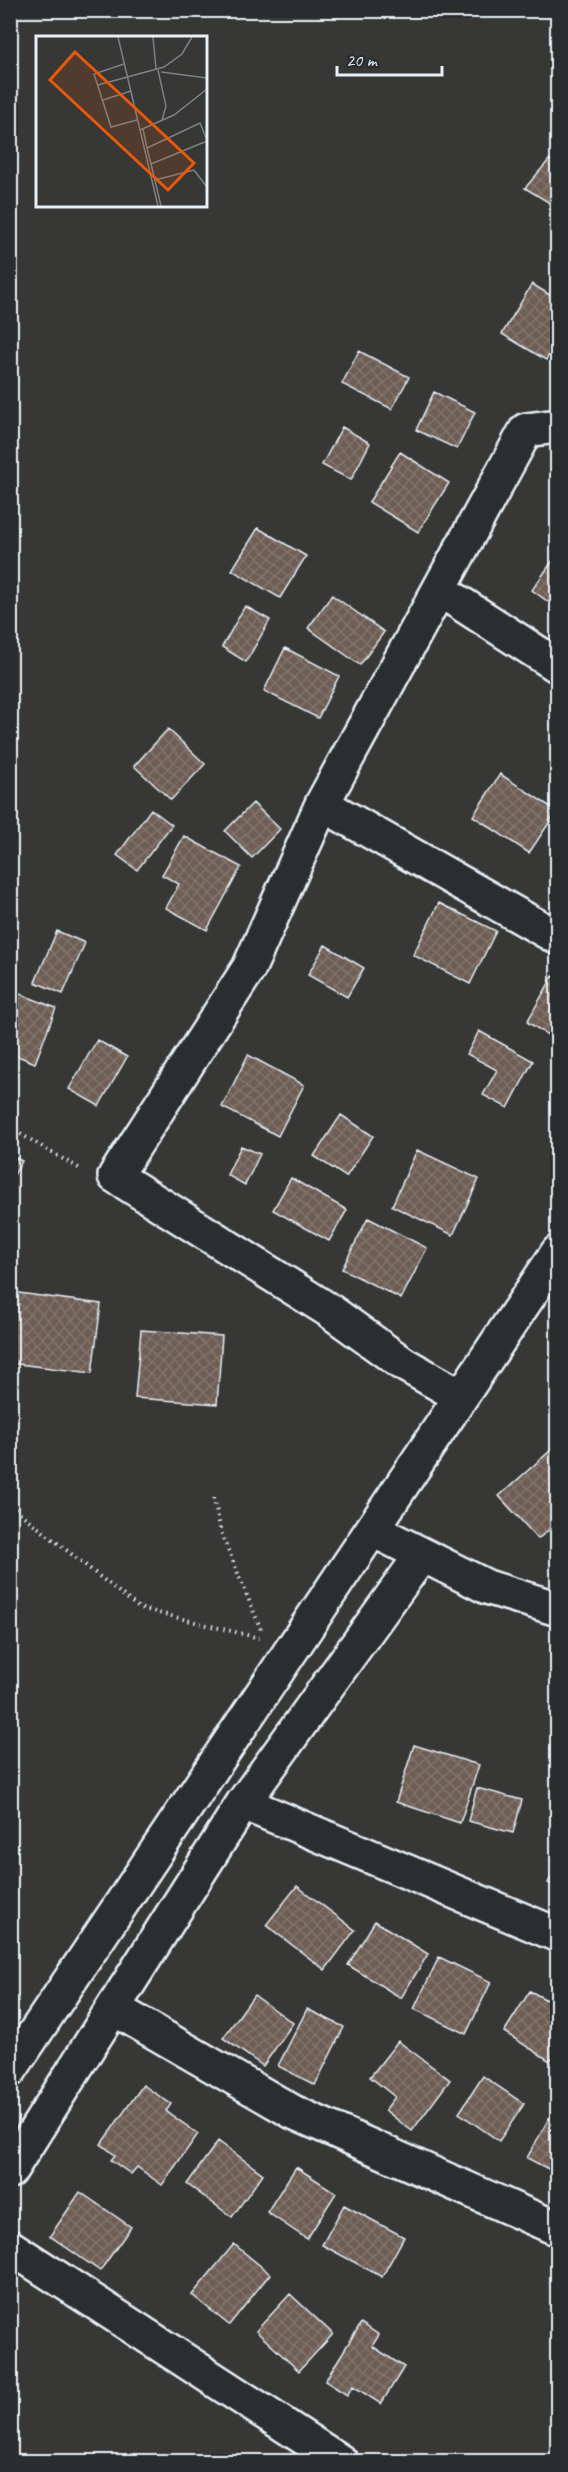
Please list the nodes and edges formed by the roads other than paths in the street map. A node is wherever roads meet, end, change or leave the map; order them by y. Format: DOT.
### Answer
graph roads {
  1 [pos="558,426"];
  2 [pos="440,590"];
  3 [pos="558,666"];
  4 [pos="322,804"];
  5 [pos="558,938"];
  6 [pos="558,1252"];
  7 [pos="460,1396"];
  8 [pos="373,1530"];
  9 [pos="421,1556"];
  10 [pos="558,1609"];
  11 [pos="243,1803"];
  12 [pos="558,1935"];
  13 [pos="113,2008"];
  14 [pos="10,2070"];
  15 [pos="10,2171"];
  16 [pos="558,2229"];
  17 [pos="10,2247"];
  18 [pos="341,2462"];
  1 -- 2 [label="street"];
  2 -- 3 [label="street"];
  2 -- 4 [label="street"];
  4 -- 5 [label="street"];
  4 -- 7 [label="street"];
  6 -- 7 [label="street"];
  7 -- 8 [label="street"];
  8 -- 9 [label="street"];
  8 -- 14 [label="street"];
  9 -- 10 [label="street"];
  9 -- 11 [label="street"];
  11 -- 12 [label="street"];
  11 -- 13 [label="street"];
  13 -- 15 [label="street"];
  13 -- 16 [label="street"];
  17 -- 18 [label="street"];
}
